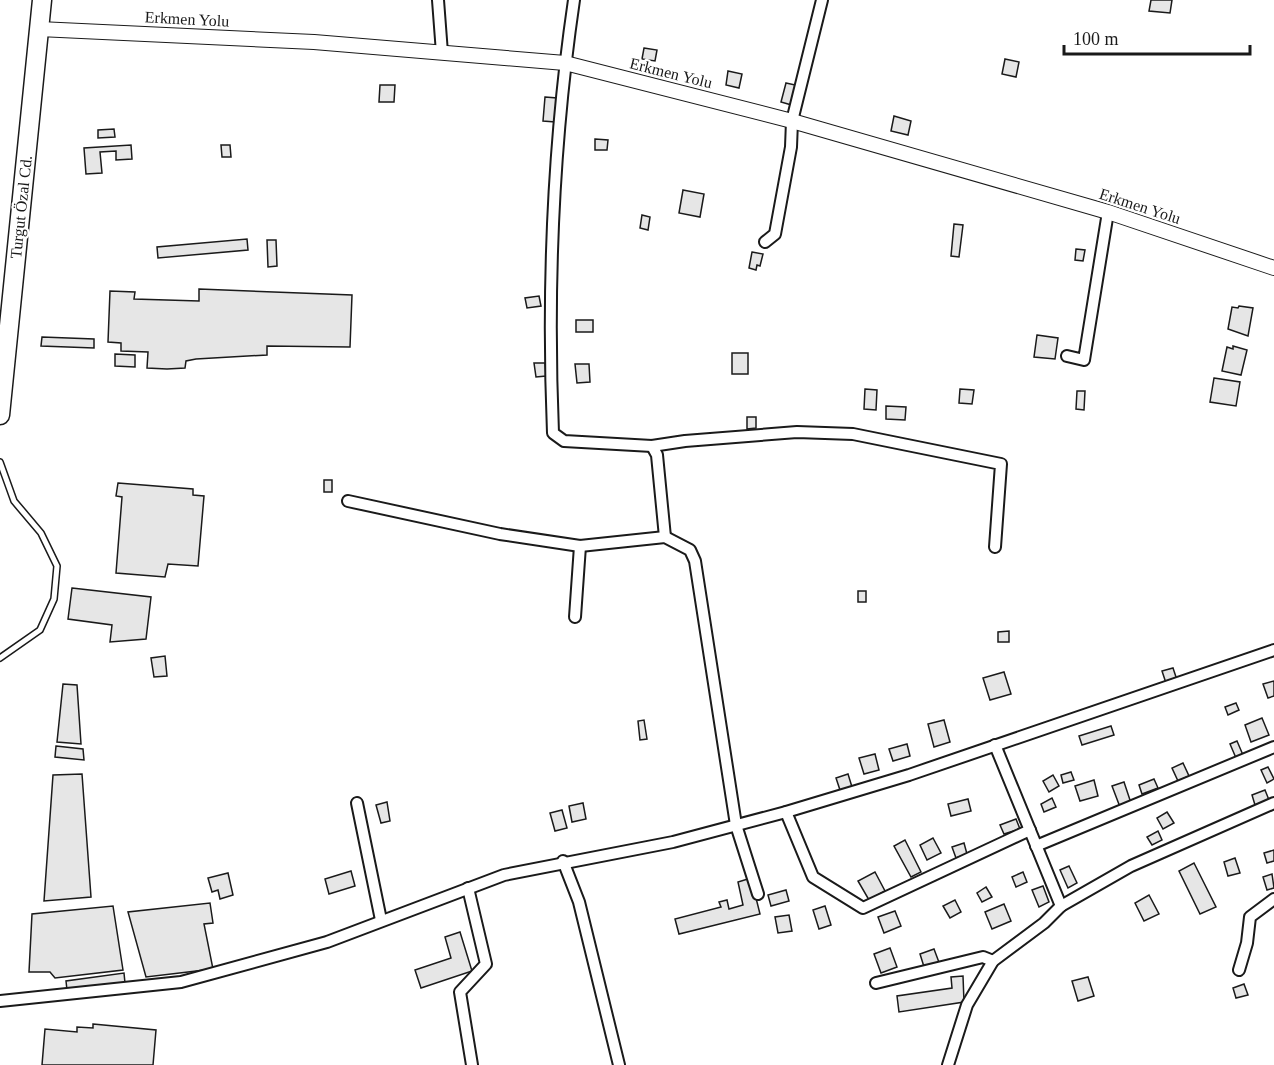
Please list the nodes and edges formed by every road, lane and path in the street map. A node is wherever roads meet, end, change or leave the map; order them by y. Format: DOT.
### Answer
graph roads {
  1 [pos="42,0"];
  2 [pos="438,0"];
  3 [pos="574,0"];
  4 [pos="822,0"];
  5 [pos="39,29"];
  6 [pos="442,53"];
  7 [pos="565,63"];
  8 [pos="792,121"];
  9 [pos="1108,212"];
  10 [pos="765,242"];
  11 [pos="1274,268"];
  12 [pos="1067,356"];
  13 [pos="0,415"];
  14 [pos="652,446"];
  15 [pos="0,462"];
  16 [pos="348,501"];
  17 [pos="665,537"];
  18 [pos="580,546"];
  19 [pos="995,547"];
  20 [pos="575,617"];
  21 [pos="1274,650"];
  22 [pos="0,658"];
  23 [pos="995,745"];
  24 [pos="1274,747"];
  25 [pos="357,803"];
  26 [pos="1272,808"];
  27 [pos="786,812"];
  28 [pos="736,825"];
  29 [pos="1030,830"];
  30 [pos="1036,846"];
  31 [pos="563,861"];
  32 [pos="468,888"];
  33 [pos="758,894"];
  34 [pos="1274,899"];
  35 [pos="1061,906"];
  36 [pos="381,920"];
  37 [pos="993,961"];
  38 [pos="1239,970"];
  39 [pos="876,983"];
  40 [pos="0,1001"];
  41 [pos="472,1065"];
  42 [pos="619,1065"];
  43 [pos="948,1065"];
  1 -- 5 [label="main road, Turgut Özal Cd."];
  2 -- 6 [label="street"];
  3 -- 7 [label="street"];
  4 -- 8 [label="street"];
  5 -- 6 [label="street, Erkmen Yolu"];
  5 -- 13 [label="main road, Turgut Özal Cd."];
  6 -- 7 [label="street, Erkmen Yolu"];
  7 -- 8 [label="street, Erkmen Yolu"];
  7 -- 14 [label="street"];
  8 -- 9 [label="street, Erkmen Yolu"];
  8 -- 10 [label="street"];
  9 -- 11 [label="street, Erkmen Yolu"];
  9 -- 12 [label="street"];
  14 -- 17 [label="street"];
  14 -- 19 [label="street"];
  15 -- 22 [label="lane"];
  16 -- 18 [label="street"];
  17 -- 18 [label="street"];
  17 -- 28 [label="street"];
  18 -- 20 [label="street"];
  21 -- 23 [label="street"];
  23 -- 27 [label="street"];
  23 -- 29 [label="street"];
  24 -- 30 [label="street"];
  25 -- 36 [label="street"];
  26 -- 35 [label="street"];
  27 -- 28 [label="street"];
  27 -- 29 [label="street"];
  28 -- 31 [label="street"];
  28 -- 33 [label="street"];
  29 -- 30 [label="street"];
  30 -- 35 [label="street"];
  31 -- 32 [label="street"];
  31 -- 42 [label="street"];
  32 -- 36 [label="street"];
  32 -- 41 [label="street"];
  34 -- 38 [label="street"];
  35 -- 37 [label="street"];
  36 -- 40 [label="street"];
  37 -- 39 [label="street"];
  37 -- 43 [label="street"];
}
